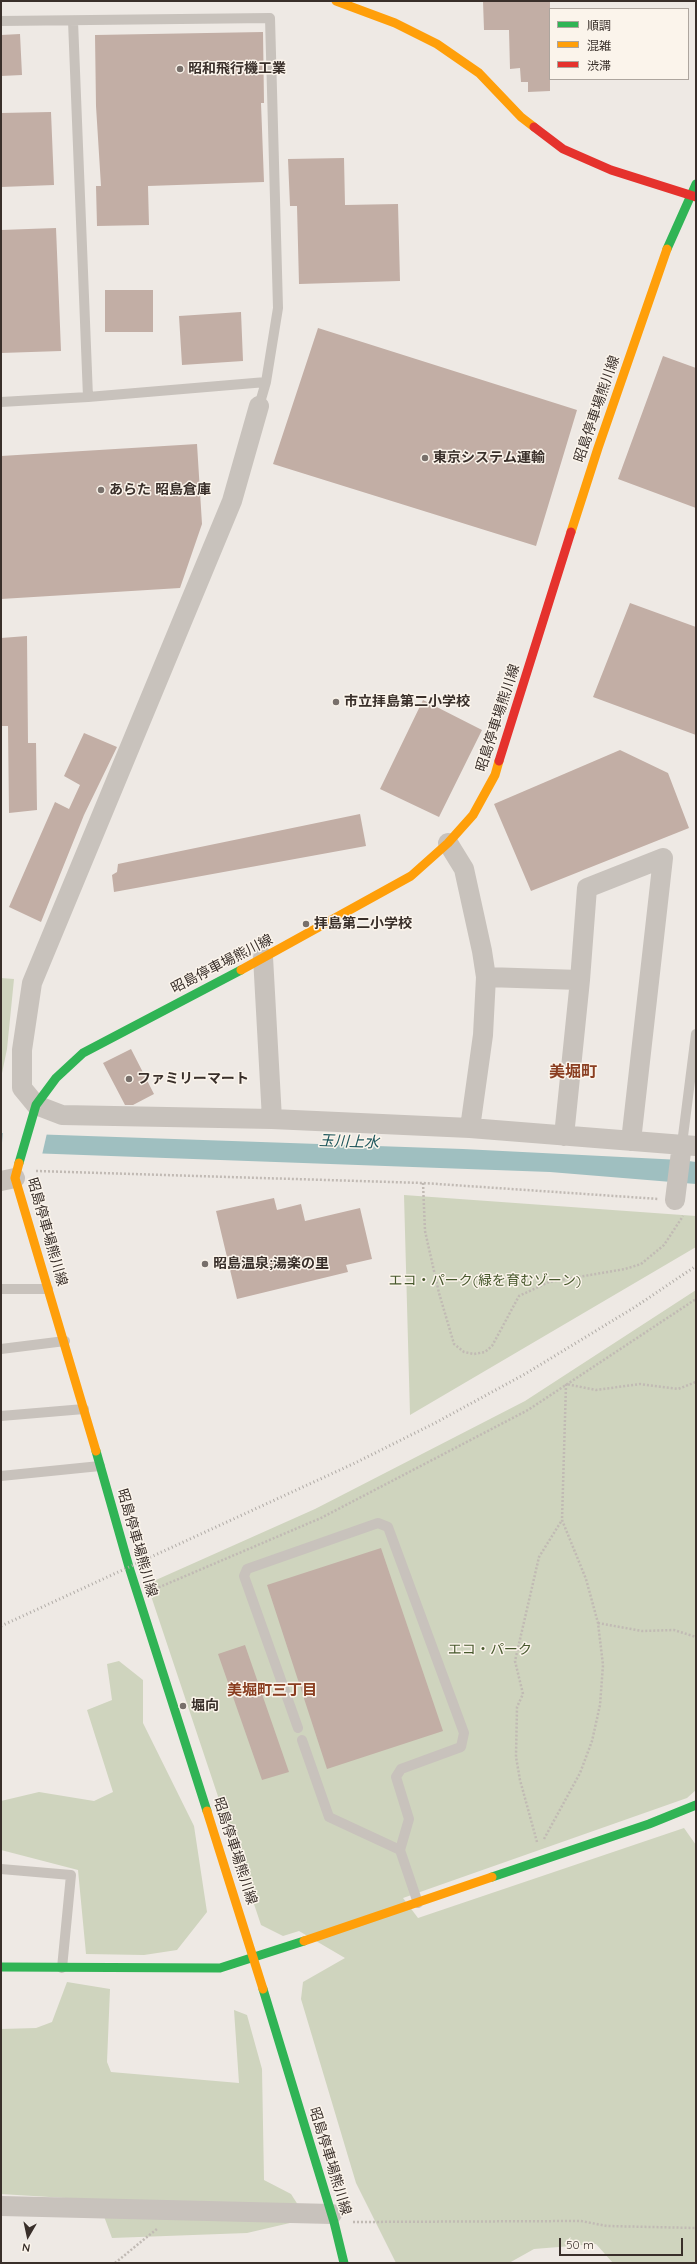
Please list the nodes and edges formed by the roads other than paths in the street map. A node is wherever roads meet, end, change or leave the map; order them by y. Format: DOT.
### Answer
graph roads {
  1 [pos="336,1"];
  2 [pos="73,21"];
  3 [pos="1,22"];
  4 [pos="696,184"];
  5 [pos="693,196"];
  6 [pos="266,382"];
  7 [pos="88,397"];
  8 [pos="1,402"];
  9 [pos="259,406"];
  10 [pos="448,843"];
  11 [pos="262,957"];
  12 [pos="486,977"];
  13 [pos="580,980"];
  14 [pos="696,1034"];
  15 [pos="36,1105"];
  16 [pos="272,1119"];
  17 [pos="470,1128"];
  18 [pos="564,1136"];
  19 [pos="631,1141"];
  20 [pos="689,1145"];
  21 [pos="8,1179"];
  22 [pos="680,1207"];
  23 [pos="1,1289"];
  24 [pos="48,1289"];
  25 [pos="65,1341"];
  26 [pos="1,1349"];
  27 [pos="84,1409"];
  28 [pos="1,1416"];
  29 [pos="100,1466"];
  30 [pos="1,1476"];
  31 [pos="298,1728"];
  32 [pos="302,1740"];
  33 [pos="696,1806"];
  34 [pos="400,1850"];
  35 [pos="1,1869"];
  36 [pos="418,1903"];
  37 [pos="254,1958"];
  38 [pos="1,1967"];
  39 [pos="62,1968"];
  40 [pos="1,2206"];
  41 [pos="333,2218"];
  42 [pos="344,2263"];
  1 -- 5 [label="main road"];
  2 -- 3 [label="lane"];
  2 -- 6 [label="lane"];
  2 -- 7 [label="lane"];
  4 -- 5 [label="main road, 昭島停車場熊川線"];
  5 -- 10 [label="main road, 昭島停車場熊川線"];
  6 -- 7 [label="lane"];
  6 -- 9 [label="lane"];
  7 -- 8 [label="lane"];
  9 -- 15 [label="street"];
  10 -- 11 [label="main road, 昭島停車場熊川線"];
  10 -- 12 [label="street"];
  11 -- 15 [label="main road, 昭島停車場熊川線"];
  11 -- 16 [label="street"];
  12 -- 13 [label="street"];
  12 -- 17 [label="street"];
  13 -- 18 [label="street"];
  13 -- 19 [label="street"];
  14 -- 20 [label="lane"];
  15 -- 16 [label="street"];
  15 -- 21 [label="main road, 昭島停車場熊川線"];
  16 -- 17 [label="street"];
  17 -- 18 [label="street"];
  18 -- 19 [label="street"];
  19 -- 20 [label="street"];
  20 -- 22 [label="street"];
  21 -- 24 [label="main road, 昭島停車場熊川線"];
  23 -- 24 [label="lane"];
  24 -- 25 [label="main road, 昭島停車場熊川線"];
  25 -- 26 [label="lane"];
  25 -- 27 [label="main road, 昭島停車場熊川線"];
  27 -- 28 [label="lane"];
  27 -- 29 [label="main road, 昭島停車場熊川線"];
  29 -- 30 [label="lane"];
  29 -- 37 [label="main road, 昭島停車場熊川線"];
  31 -- 34 [label="lane"];
  32 -- 34 [label="lane"];
  33 -- 36 [label="main road"];
  34 -- 36 [label="lane"];
  35 -- 39 [label="lane"];
  36 -- 37 [label="main road"];
  37 -- 39 [label="main road"];
  37 -- 41 [label="main road, 昭島停車場熊川線"];
  38 -- 39 [label="main road"];
  40 -- 41 [label="street"];
  41 -- 42 [label="main road, 昭島停車場熊川線"];
}
